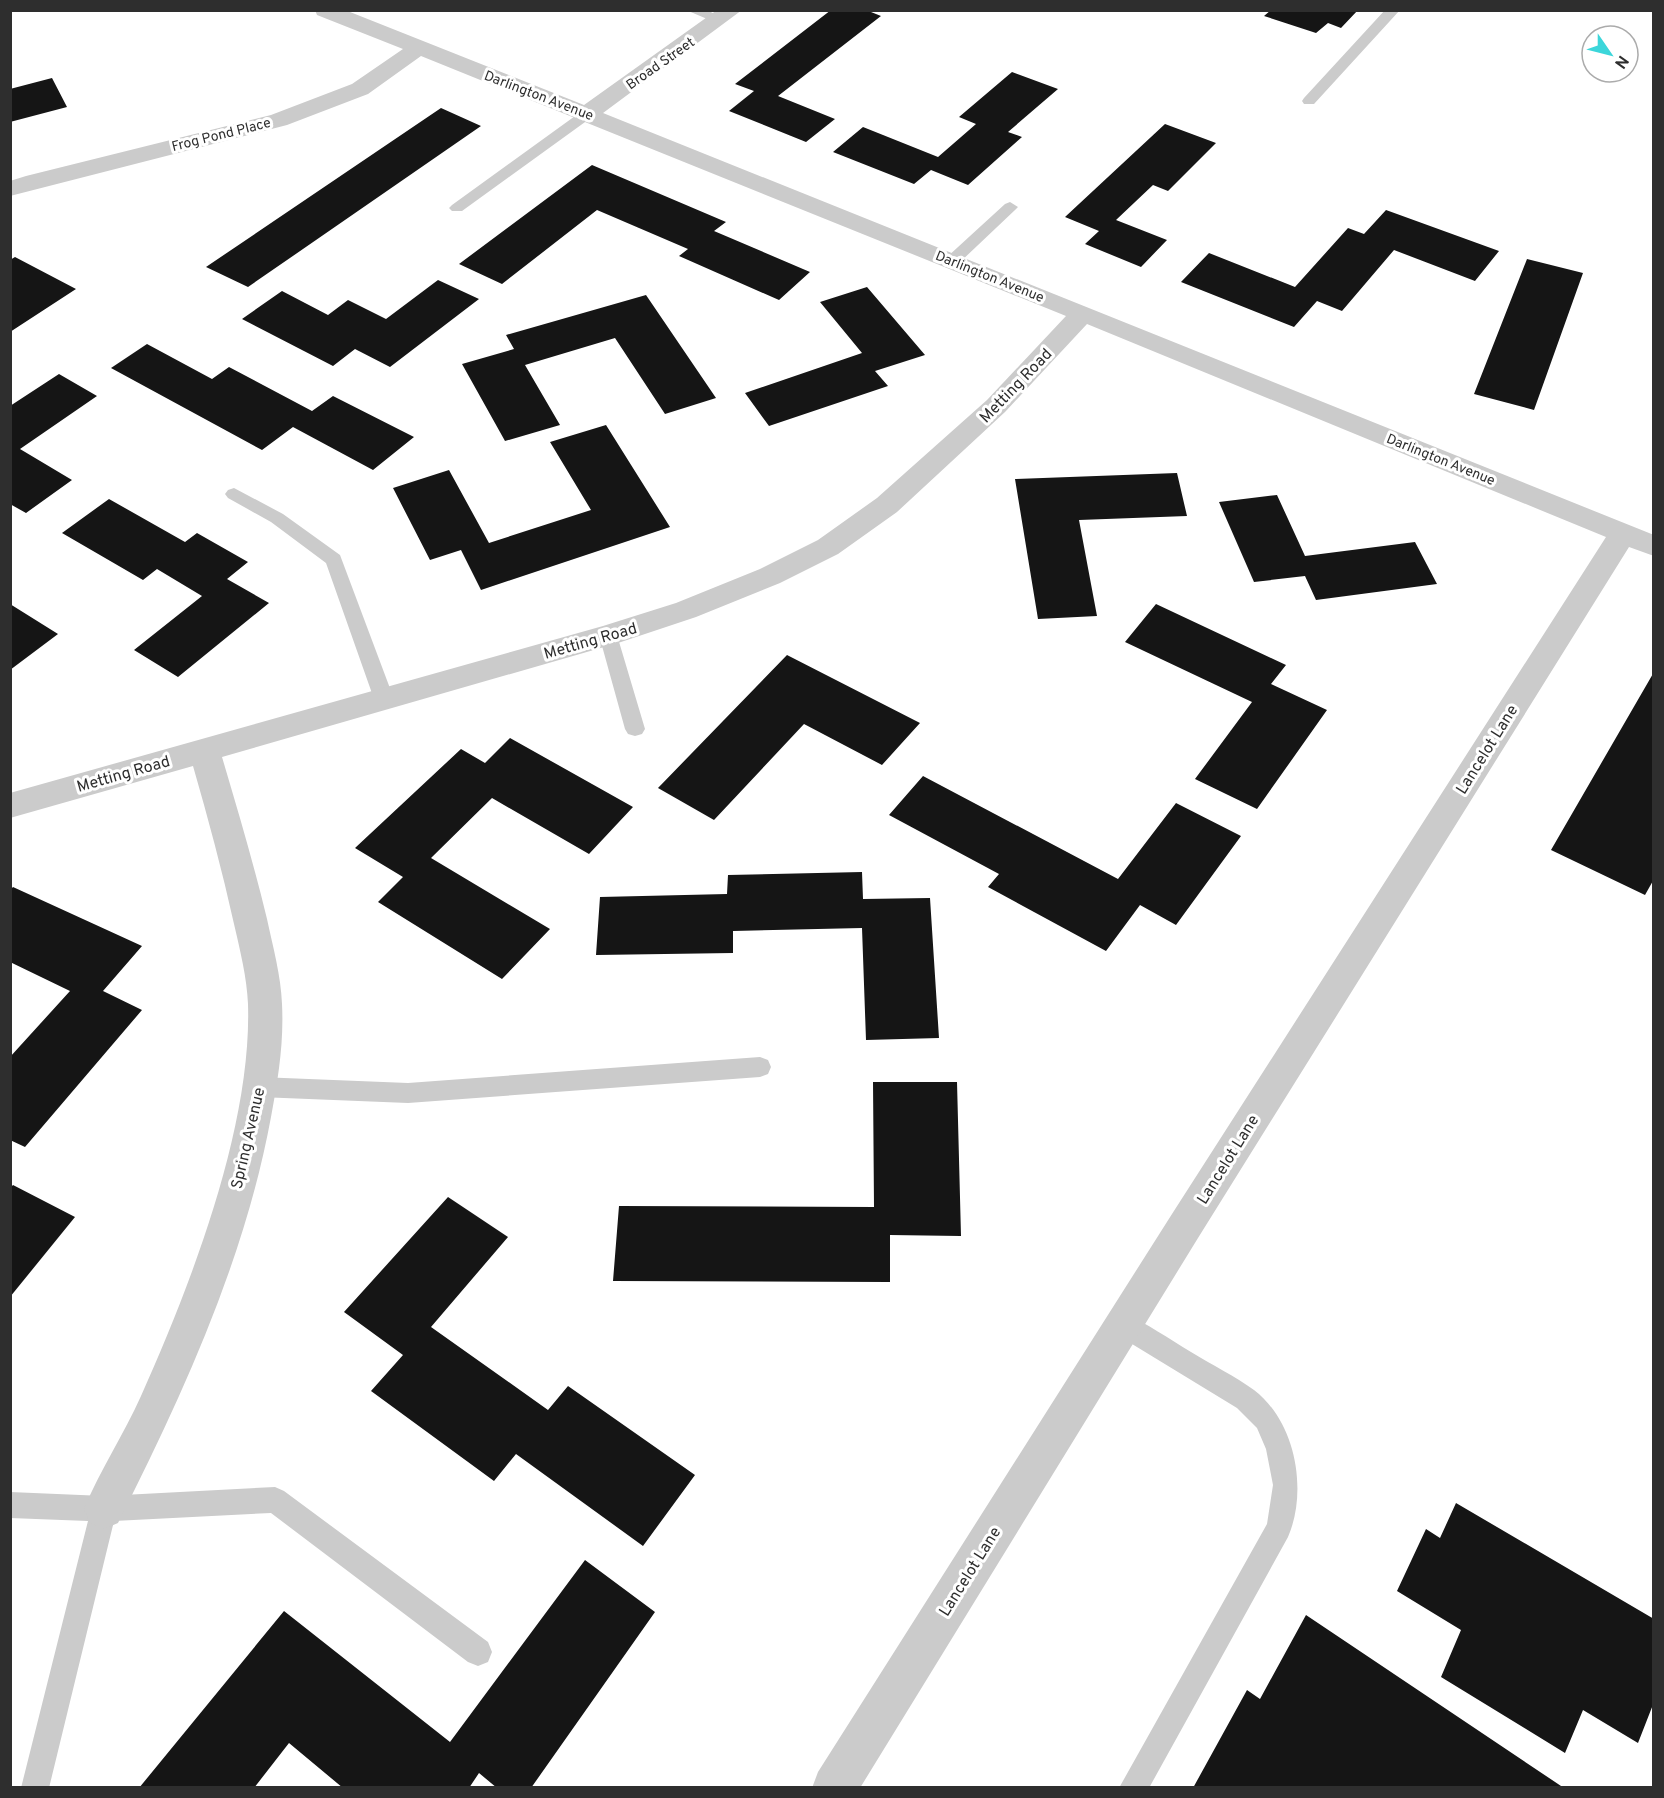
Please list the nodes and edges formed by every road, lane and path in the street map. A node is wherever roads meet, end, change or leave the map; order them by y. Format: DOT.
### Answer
graph roads {
  1 [pos="325,10"];
  2 [pos="693,10"];
  3 [pos="1394,10"];
  4 [pos="725,15"];
  5 [pos="419,48"];
  6 [pos="1309,101"];
  7 [pos="587,114"];
  8 [pos="10,189"];
  9 [pos="1010,207"];
  10 [pos="457,208"];
  11 [pos="952,261"];
  12 [pos="1083,313"];
  13 [pos="234,494"];
  14 [pos="1638,539"];
  15 [pos="608,635"];
  16 [pos="384,699"];
  17 [pos="635,729"];
  18 [pos="204,749"];
  19 [pos="10,806"];
  20 [pos="760,1066"];
  21 [pos="259,1087"];
  22 [pos="1124,1325"];
  23 [pos="10,1505"];
  24 [pos="104,1509"];
  25 [pos="478,1652"];
  26 [pos="34,1788"];
  27 [pos="834,1788"];
  28 [pos="1133,1788"];
  1 -- 5 [label="street, Darlington Avenue"];
  2 -- 4 [label="lane"];
  3 -- 6 [label="lane"];
  4 -- 7 [label="street, Broad Street"];
  5 -- 7 [label="street, Darlington Avenue"];
  5 -- 8 [label="street, Frog Pond Place"];
  7 -- 10 [label="lane"];
  7 -- 11 [label="street, Darlington Avenue"];
  9 -- 11 [label="lane"];
  11 -- 12 [label="street, Darlington Avenue"];
  12 -- 14 [label="street, Darlington Avenue"];
  12 -- 15 [label="street, Metting Road"];
  13 -- 16 [label="lane"];
  14 -- 22 [label="street, Lancelot Lane"];
  15 -- 16 [label="street, Metting Road"];
  15 -- 17 [label="lane"];
  16 -- 18 [label="street, Metting Road"];
  18 -- 19 [label="street, Metting Road"];
  18 -- 21 [label="street, Spring Avenue"];
  20 -- 21 [label="lane"];
  21 -- 24 [label="street, Spring Avenue"];
  22 -- 27 [label="street, Lancelot Lane"];
  22 -- 28 [label="lane"];
  23 -- 24 [label="lane"];
  24 -- 25 [label="lane"];
  24 -- 26 [label="lane"];
}
